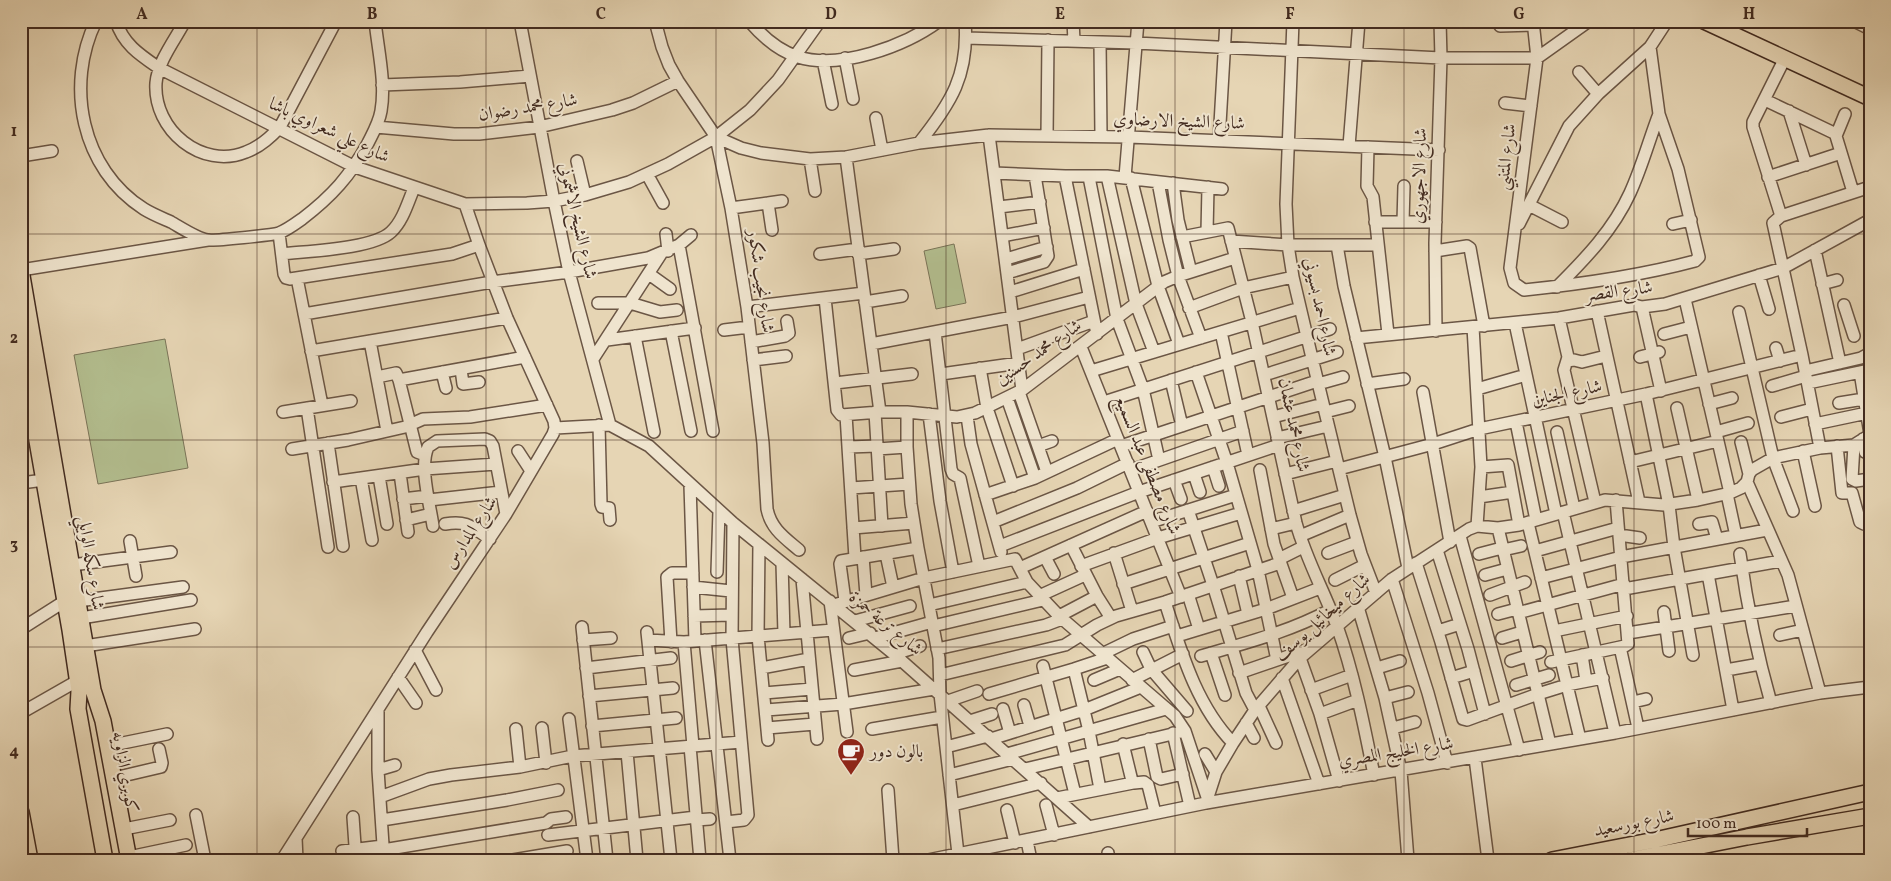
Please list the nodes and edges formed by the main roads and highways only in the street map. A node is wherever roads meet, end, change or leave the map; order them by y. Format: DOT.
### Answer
graph roads {
  1 [pos="1704,21"];
  2 [pos="1870,98"];
  3 [pos="21,270"];
  4 [pos="21,350"];
  5 [pos="72,601"];
  6 [pos="83,687"];
  7 [pos="1864,793"];
  8 [pos="21,812"];
  9 [pos="1867,816"];
  10 [pos="1744,820"];
  11 [pos="1747,837"];
  12 [pos="126,859"];
  13 [pos="30,860"];
  14 [pos="105,860"];
  15 [pos="113,860"];
  16 [pos="1552,860"];
  17 [pos="1630,860"];
  1 -- 2 [label="main road"];
  3 -- 5 [label="main road, شارع سكه الوايلي"];
  4 -- 5 [label="main road, شارع سكه الوايلي"];
  5 -- 6 [label="main road, شارع سكه الوايلي"];
  5 -- 6 [label="main road, شارع سكه الوايلي"];
  6 -- 12 [label="main road, كوبري الزاويه"];
  6 -- 12 [label="main road, شارع سكه الوايلي"];
  6 -- 14 [label="main road, شارع سكه الوايلي"];
  6 -- 15 [label="main road, كوبري الزاويه"];
  7 -- 9 [label="main road"];
  7 -- 10 [label="main road, شارع بورسعيد"];
  8 -- 13 [label="main road"];
  9 -- 11 [label="main road, شارع بورسعيد"];
  10 -- 11 [label="main road"];
  10 -- 16 [label="main road, شارع بورسعيد"];
  11 -- 17 [label="main road, شارع بورسعيد"];
}
